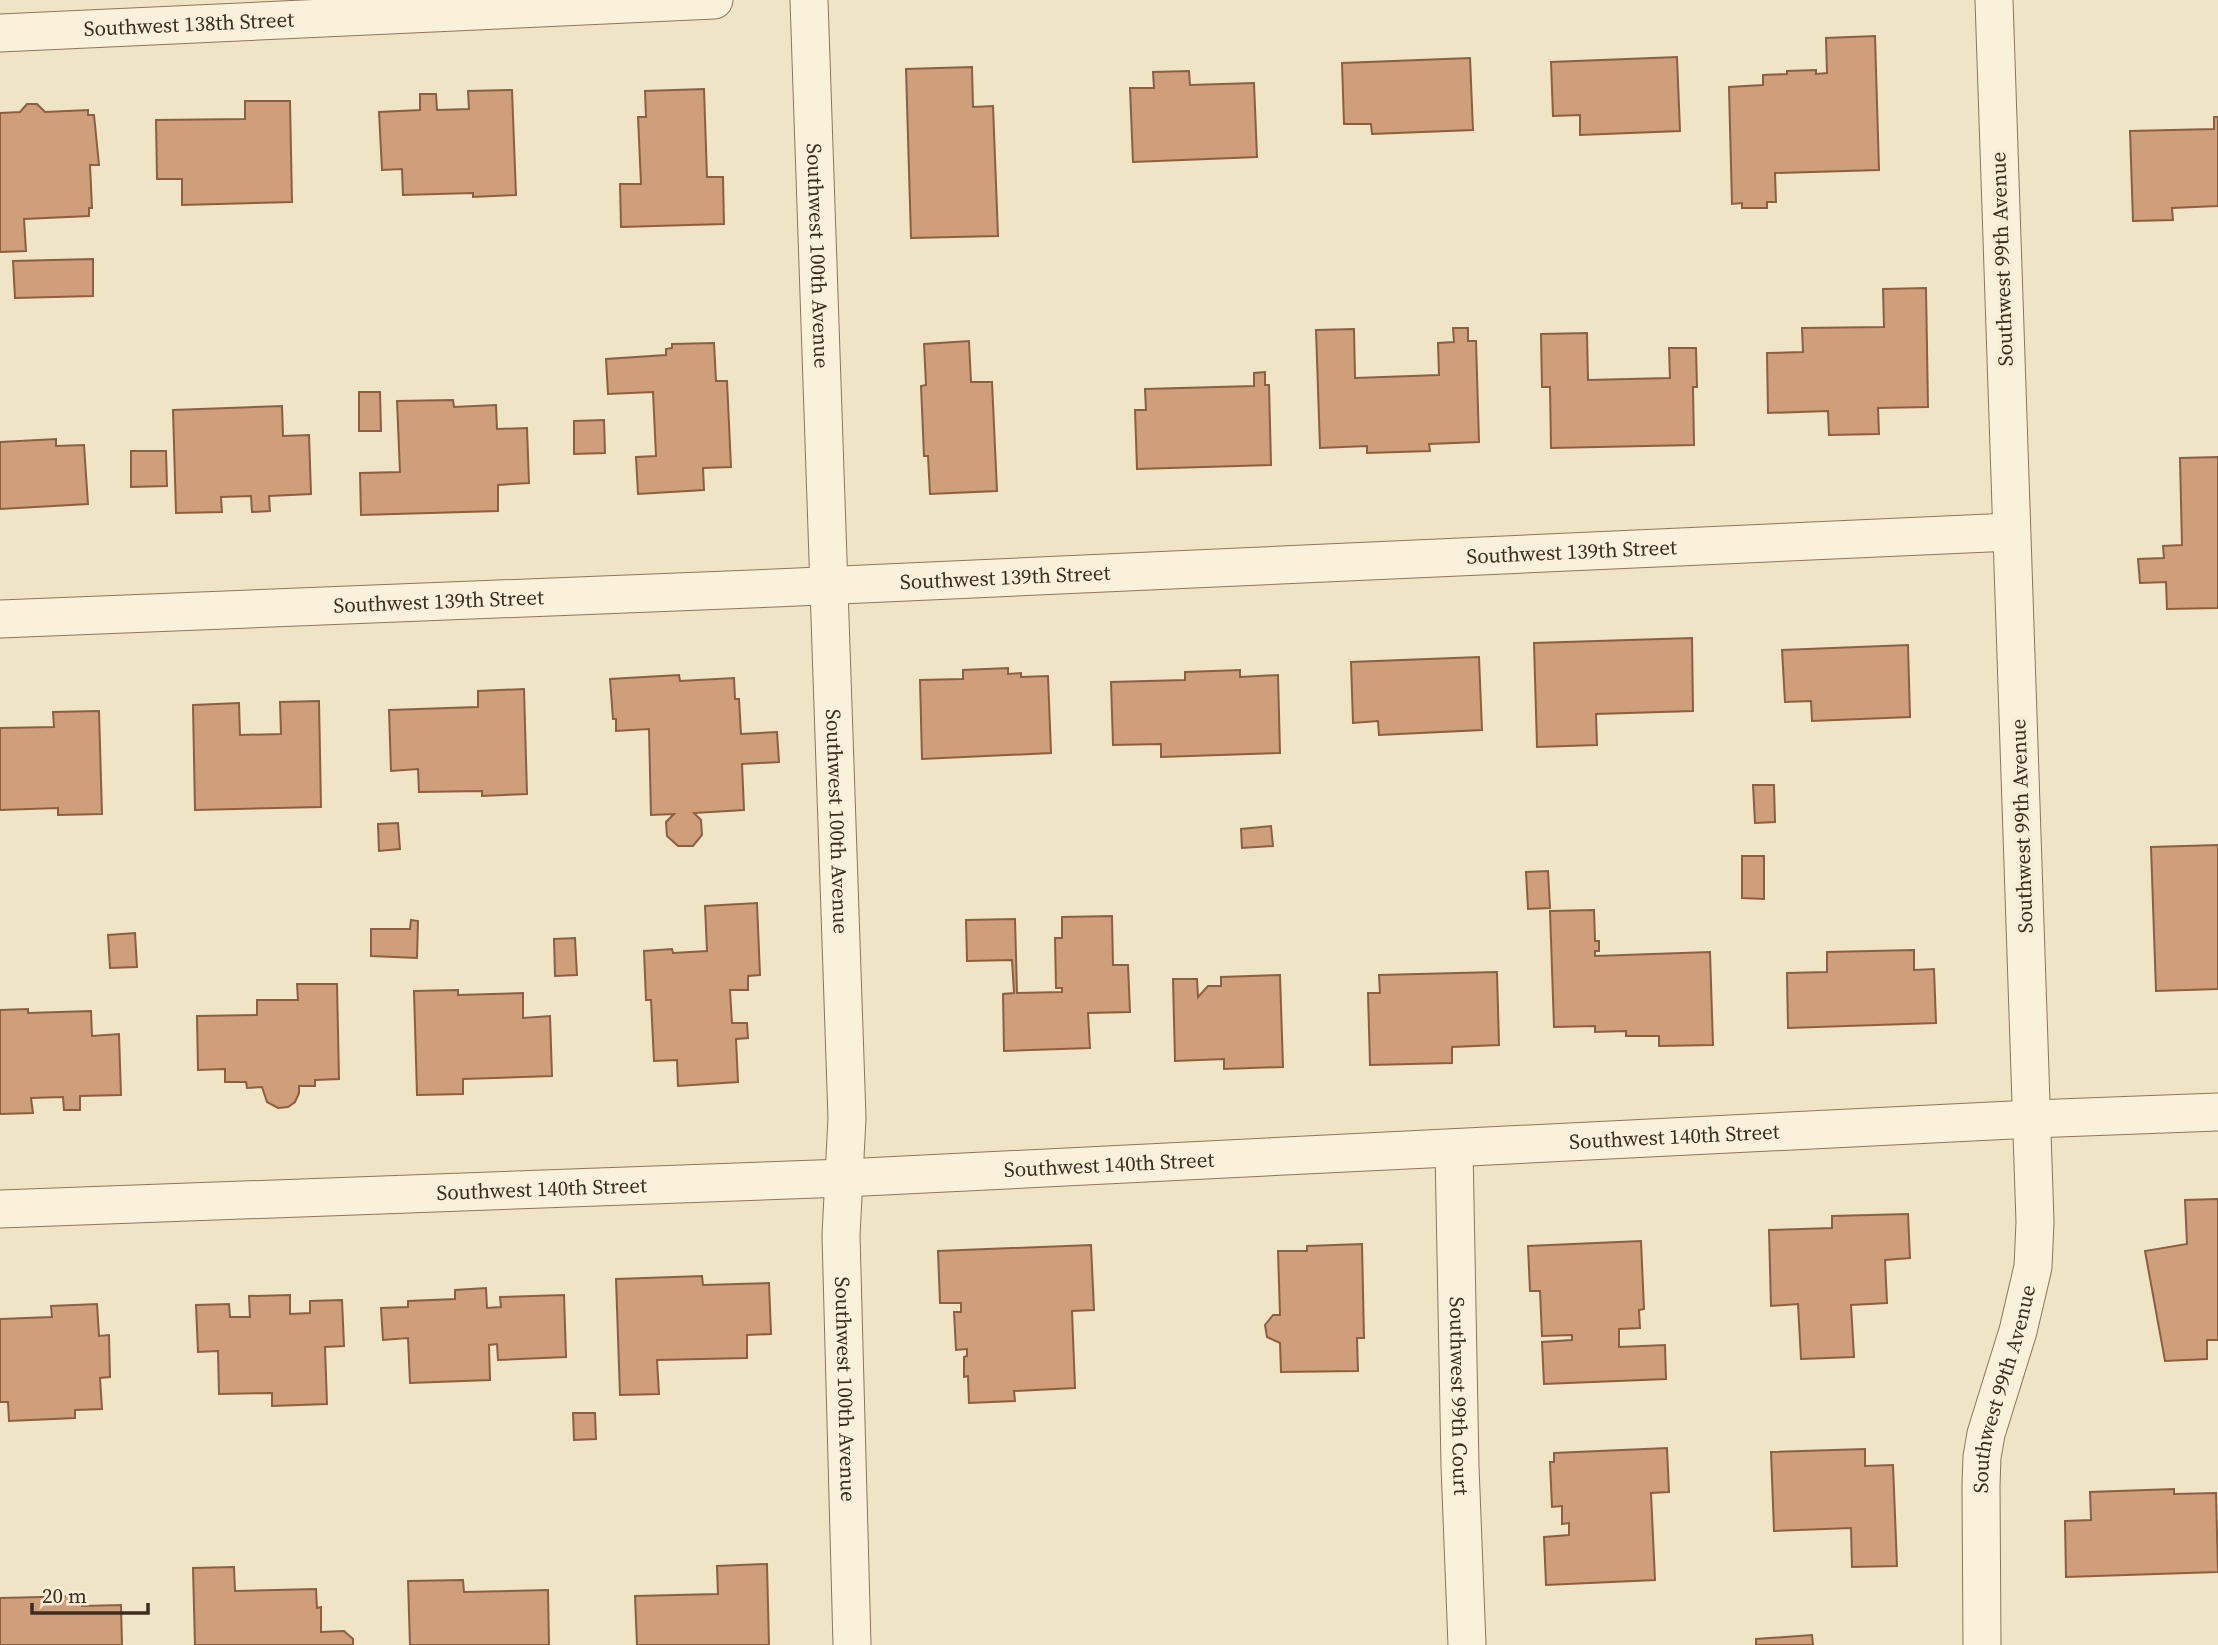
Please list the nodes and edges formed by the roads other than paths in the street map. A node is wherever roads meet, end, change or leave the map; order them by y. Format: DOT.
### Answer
graph roads {
  1 [pos="714,0"];
  2 [pos="809,0"];
  3 [pos="1994,0"];
  4 [pos="221,11"];
  5 [pos="0,33"];
  6 [pos="2011,532"];
  7 [pos="827,585"];
  8 [pos="0,619"];
  9 [pos="2218,1112"];
  10 [pos="2032,1119"];
  11 [pos="1454,1148"];
  12 [pos="844,1178"];
  13 [pos="0,1209"];
  14 [pos="852,1645"];
  15 [pos="1467,1645"];
  16 [pos="1982,1645"];
  1 -- 4 [label="street, Southwest 138th Street"];
  2 -- 7 [label="street, Southwest 100th Avenue"];
  3 -- 6 [label="street, Southwest 99th Avenue"];
  4 -- 5 [label="street, Southwest 138th Street"];
  6 -- 7 [label="street, Southwest 139th Street"];
  6 -- 10 [label="street, Southwest 99th Avenue"];
  7 -- 8 [label="street, Southwest 139th Street"];
  7 -- 12 [label="street, Southwest 100th Avenue"];
  9 -- 10 [label="street, Southwest 140th Street"];
  10 -- 11 [label="street, Southwest 140th Street"];
  10 -- 16 [label="street, Southwest 99th Avenue"];
  11 -- 12 [label="street, Southwest 140th Street"];
  11 -- 15 [label="street, Southwest 99th Court"];
  12 -- 13 [label="street, Southwest 140th Street"];
  12 -- 14 [label="street, Southwest 100th Avenue"];
}
